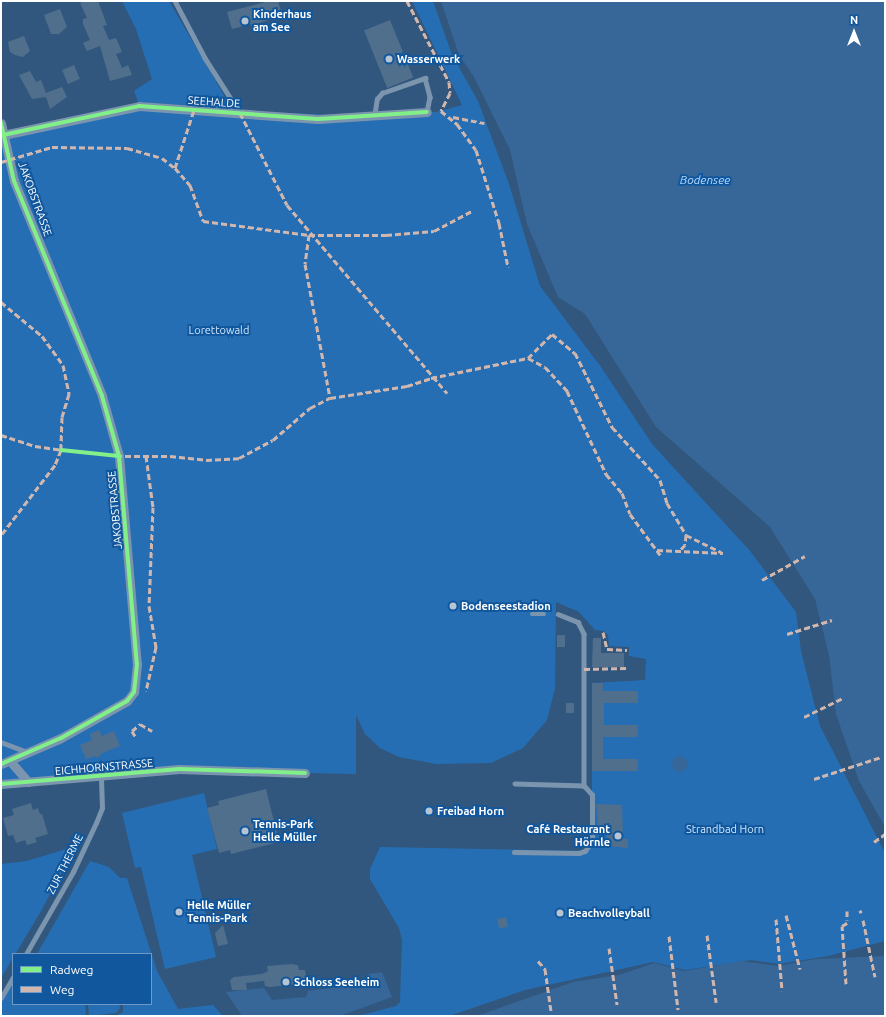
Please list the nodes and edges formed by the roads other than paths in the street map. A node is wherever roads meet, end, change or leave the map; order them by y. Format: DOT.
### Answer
graph roads {
  1 [pos="175,1"];
  2 [pos="427,112"];
  3 [pos="240,113"];
  4 [pos="374,116"];
  5 [pos="1,122"];
  6 [pos="3,135"];
  7 [pos="532,614"];
  8 [pos="544,614"];
  9 [pos="558,614"];
  10 [pos="1,742"];
  11 [pos="29,752"];
  12 [pos="5,762"];
  13 [pos="305,773"];
  14 [pos="101,778"];
  15 [pos="28,782"];
  16 [pos="1,784"];
  17 [pos="515,784"];
  18 [pos="584,786"];
  19 [pos="514,852"];
  20 [pos="27,953"];
  21 [pos="12,979"];
  22 [pos="1,998"];
  1 -- 3 [label="lane, SEEHALDE"];
  2 -- 4 [label="street, SEEHALDE"];
  2 -- 4 [label="lane"];
  3 -- 4 [label="street, SEEHALDE"];
  3 -- 6 [label="street, SEEHALDE"];
  5 -- 6 [label="street, JAKOBSTRASSE"];
  6 -- 11 [label="street, JAKOBSTRASSE"];
  7 -- 8 [label="lane"];
  9 -- 18 [label="lane"];
  10 -- 11 [label="lane"];
  11 -- 12 [label="street, JAKOBSTRASSE"];
  12 -- 15 [label="street"];
  13 -- 14 [label="street, EICHHORNSTRASSE"];
  14 -- 15 [label="street, EICHHORNSTRASSE"];
  14 -- 20 [label="lane, ZUR THERME"];
  15 -- 16 [label="street, EICHHORNSTRASSE"];
  17 -- 18 [label="lane"];
  18 -- 19 [label="lane"];
  21 -- 22 [label="lane"];
}
